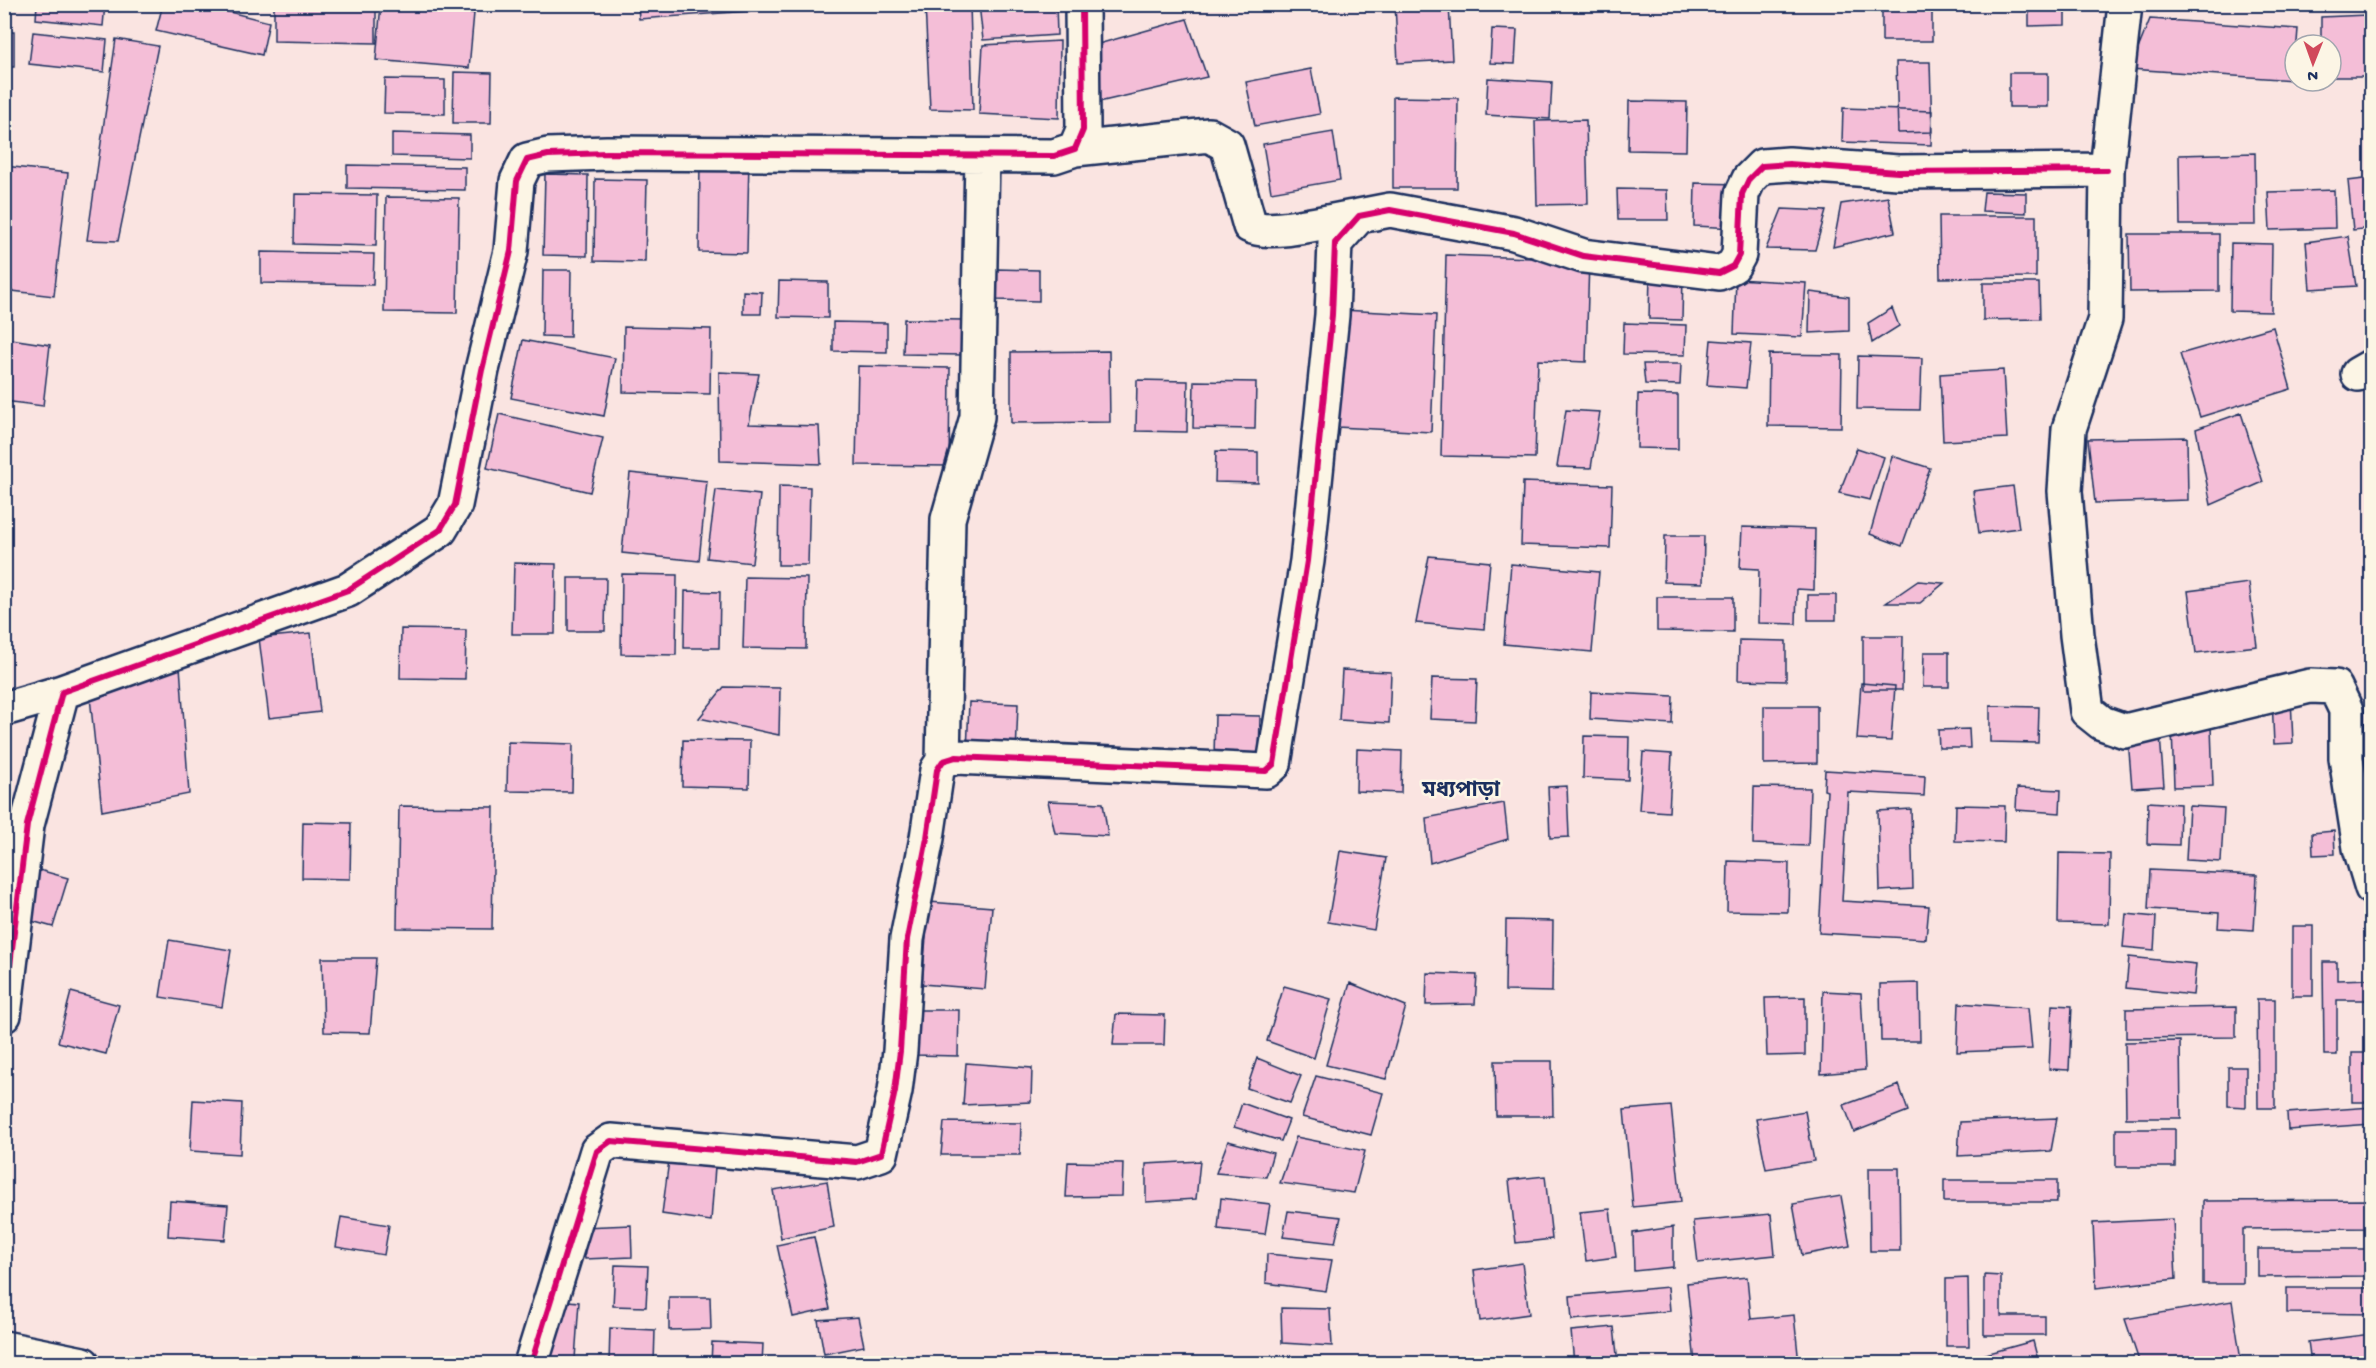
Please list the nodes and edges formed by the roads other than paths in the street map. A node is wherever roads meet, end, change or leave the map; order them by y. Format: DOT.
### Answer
graph roads {
  1 [pos="1082,4"];
  2 [pos="2125,4"];
  3 [pos="1075,148"];
  4 [pos="982,156"];
  5 [pos="2107,170"];
  6 [pos="1359,216"];
  7 [pos="62,692"];
  8 [pos="4,709"];
  9 [pos="943,761"];
  10 [pos="2372,888"];
  11 [pos="4,1015"];
  12 [pos="4,1348"];
  13 [pos="83,1364"];
  14 [pos="531,1364"];
  1 -- 3 [label="street"];
  2 -- 5 [label="street"];
  3 -- 4 [label="street"];
  3 -- 6 [label="street"];
  4 -- 7 [label="street"];
  4 -- 9 [label="street"];
  5 -- 6 [label="street"];
  5 -- 10 [label="street"];
  6 -- 9 [label="street"];
  7 -- 8 [label="street"];
  7 -- 11 [label="street"];
  9 -- 14 [label="street"];
  12 -- 13 [label="street"];
}
